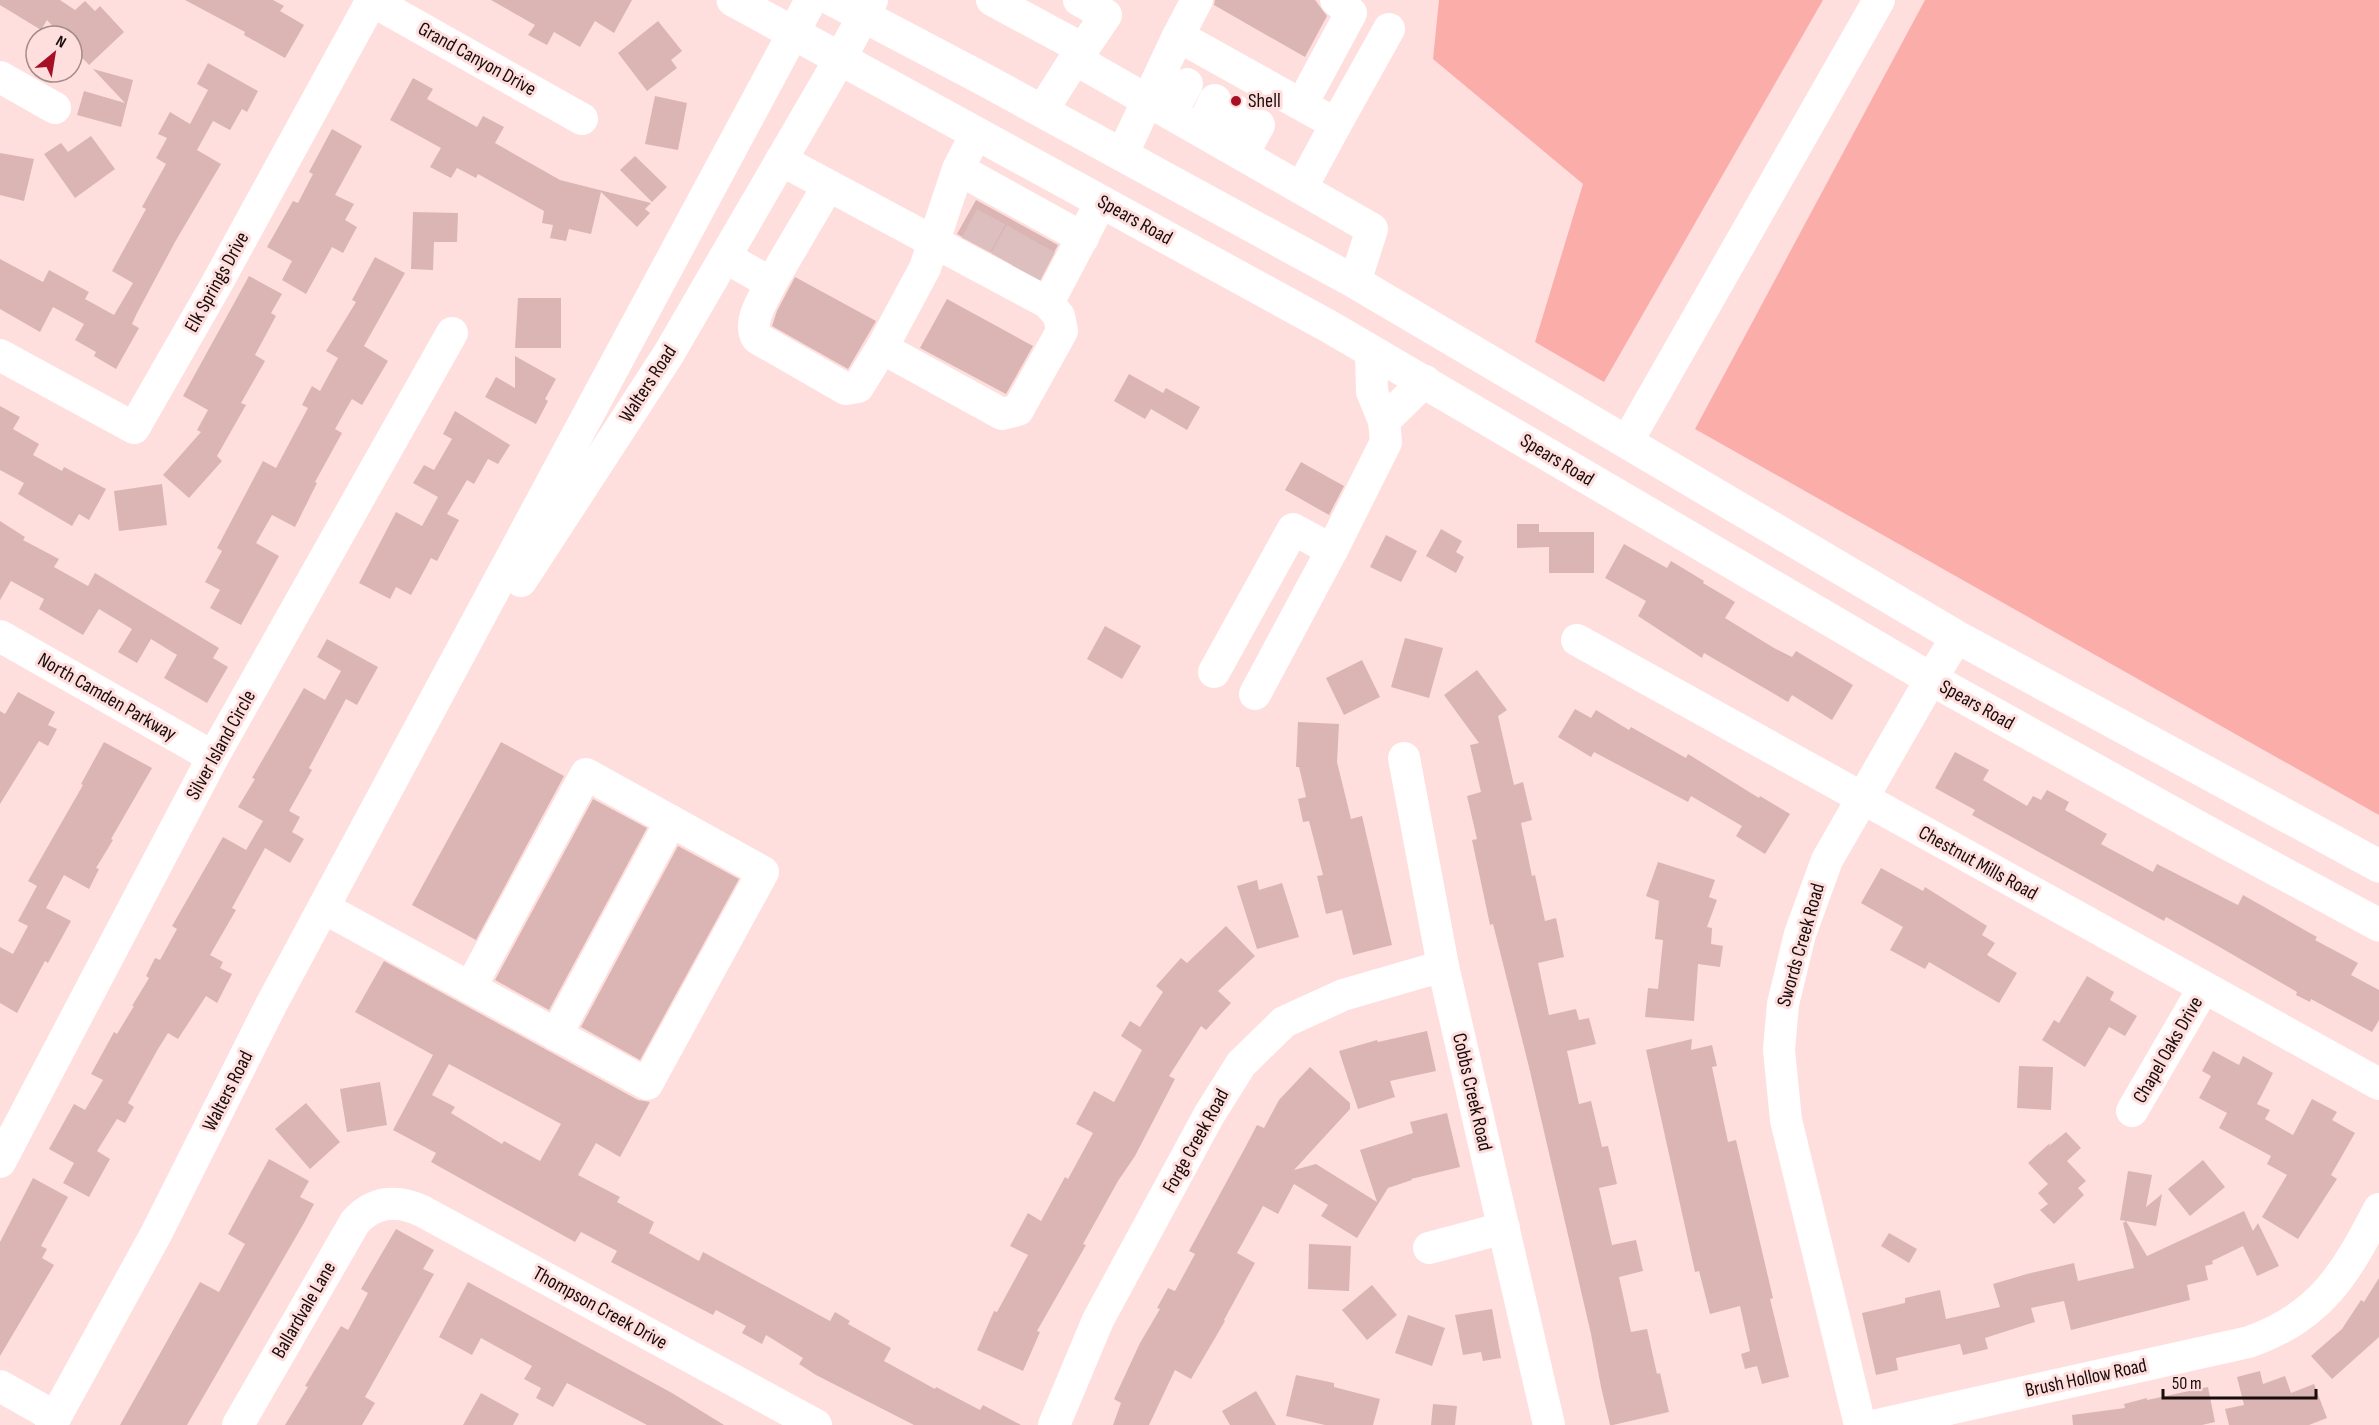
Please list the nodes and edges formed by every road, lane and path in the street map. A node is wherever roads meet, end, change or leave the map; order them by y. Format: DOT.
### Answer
graph roads {
  1 [pos="372,0"];
  2 [pos="733,0"];
  3 [pos="811,0"];
  4 [pos="833,0"];
  5 [pos="992,0"];
  6 [pos="1197,0"];
  7 [pos="1336,0"];
  8 [pos="1879,0"];
  9 [pos="1100,5"];
  10 [pos="867,8"];
  11 [pos="1389,29"];
  12 [pos="795,34"];
  13 [pos="1179,36"];
  14 [pos="1079,54"];
  15 [pos="840,58"];
  16 [pos="1197,66"];
  17 [pos="0,77"];
  18 [pos="1252,95"];
  19 [pos="1159,106"];
  20 [pos="55,108"];
  21 [pos="1042,111"];
  22 [pos="582,119"];
  23 [pos="1336,124"];
  24 [pos="976,134"];
  25 [pos="1222,142"];
  26 [pos="1122,155"];
  27 [pos="781,160"];
  28 [pos="958,169"];
  29 [pos="828,186"];
  30 [pos="1302,188"];
  31 [pos="1101,202"];
  32 [pos="1083,238"];
  33 [pos="933,242"];
  34 [pos="725,257"];
  35 [pos="771,282"];
  36 [pos="1355,282"];
  37 [pos="1048,303"];
  38 [pos="1330,327"];
  39 [pos="452,333"];
  40 [pos="882,348"];
  41 [pos="1371,351"];
  42 [pos="0,355"];
  43 [pos="1425,381"];
  44 [pos="1384,421"];
  45 [pos="1627,442"];
  46 [pos="1332,550"];
  47 [pos="1957,637"];
  48 [pos="1577,640"];
  49 [pos="3,645"];
  50 [pos="1214,672"];
  51 [pos="1931,679"];
  52 [pos="1255,694"];
  53 [pos="406,757"];
  54 [pos="213,758"];
  55 [pos="1404,758"];
  56 [pos="1861,798"];
  57 [pos="671,821"];
  58 [pos="2379,866"];
  59 [pos="324,908"];
  60 [pos="2379,925"];
  61 [pos="1443,966"];
  62 [pos="470,988"];
  63 [pos="2203,989"];
  64 [pos="556,1035"];
  65 [pos="2379,1084"];
  66 [pos="2132,1111"];
  67 [pos="0,1162"];
  68 [pos="380,1204"];
  69 [pos="2379,1209"];
  70 [pos="1504,1228"];
  71 [pos="1429,1248"];
  72 [pos="0,1386"];
  73 [pos="53,1421"];
  74 [pos="238,1425"];
  75 [pos="816,1425"];
  76 [pos="1054,1425"];
  77 [pos="1549,1425"];
  78 [pos="1860,1425"];
  79 [pos="1877,1425"];
  1 -- 22 [label="street, Grand Canyon Drive"];
  1 -- 42 [label="street, Elk Springs Drive"];
  2 -- 12 [label="main road, Spears Road"];
  3 -- 12 [label="street, Walters Road"];
  4 -- 10 [label="main road"];
  5 -- 14 [label="street"];
  6 -- 13 [label="street"];
  7 -- 18 [label="street"];
  8 -- 45 [label="street"];
  9 -- 14 [label="street"];
  10 -- 15 [label="street, Walters Road"];
  10 -- 21 [label="main road"];
  11 -- 23 [label="street"];
  12 -- 15 [label="main road, Spears Road"];
  12 -- 53 [label="street, Walters Road"];
  13 -- 16 [label="street"];
  13 -- 19 [label="street"];
  14 -- 19 [label="street"];
  14 -- 21 [label="street"];
  15 -- 24 [label="main road, Spears Road"];
  15 -- 27 [label="street, Walters Road"];
  16 -- 18 [label="street"];
  16 -- 19 [label="street"];
  17 -- 20 [label="street"];
  18 -- 23 [label="street"];
  18 -- 25 [label="street"];
  18 -- 25 [label="street"];
  19 -- 25 [label="street"];
  19 -- 26 [label="street"];
  21 -- 26 [label="main road"];
  23 -- 30 [label="street"];
  24 -- 28 [label="street"];
  24 -- 31 [label="main road, Spears Road"];
  25 -- 30 [label="street"];
  26 -- 36 [label="main road"];
  27 -- 29 [label="street"];
  27 -- 34 [label="street, Walters Road"];
  28 -- 32 [label="street"];
  28 -- 33 [label="street"];
  29 -- 33 [label="street"];
  29 -- 35 [label="street"];
  30 -- 36 [label="street"];
  31 -- 32 [label="street"];
  31 -- 38 [label="main road, Spears Road"];
  32 -- 37 [label="street"];
  33 -- 37 [label="street"];
  33 -- 40 [label="street"];
  34 -- 35 [label="street"];
  34 -- 53 [label="street, Walters Road"];
  35 -- 40 [label="street"];
  36 -- 38 [label="main road"];
  36 -- 45 [label="main road"];
  37 -- 40 [label="street"];
  38 -- 41 [label="main road, Spears Road"];
  39 -- 54 [label="street, Silver Island Circle"];
  41 -- 43 [label="main road, Spears Road"];
  41 -- 44 [label="street"];
  43 -- 44 [label="street"];
  43 -- 51 [label="main road, Spears Road"];
  44 -- 46 [label="street"];
  45 -- 47 [label="main road"];
  46 -- 50 [label="street"];
  46 -- 52 [label="street"];
  47 -- 51 [label="street, Swords Creek Road"];
  47 -- 58 [label="main road"];
  48 -- 56 [label="street, Chestnut Mills Road"];
  49 -- 54 [label="street, North Camden Parkway"];
  51 -- 56 [label="street, Swords Creek Road"];
  51 -- 60 [label="main road, Spears Road"];
  53 -- 59 [label="street, Walters Road"];
  54 -- 67 [label="street, Silver Island Circle"];
  55 -- 61 [label="street, Cobbs Creek Road"];
  56 -- 63 [label="street, Chestnut Mills Road"];
  56 -- 78 [label="street, Swords Creek Road"];
  57 -- 62 [label="street"];
  57 -- 64 [label="street"];
  57 -- 64 [label="street"];
  59 -- 62 [label="street"];
  59 -- 73 [label="street, Walters Road"];
  61 -- 70 [label="street, Cobbs Creek Road"];
  61 -- 76 [label="street, Forge Creek Road"];
  62 -- 64 [label="street"];
  63 -- 65 [label="street, Chestnut Mills Road"];
  63 -- 66 [label="street, Chapel Oaks Drive"];
  68 -- 74 [label="street, Ballardvale Lane"];
  68 -- 75 [label="street, Thompson Creek Drive"];
  69 -- 79 [label="street, Brush Hollow Road"];
  70 -- 71 [label="street"];
  70 -- 77 [label="street, Cobbs Creek Road"];
  72 -- 73 [label="street"];
}
